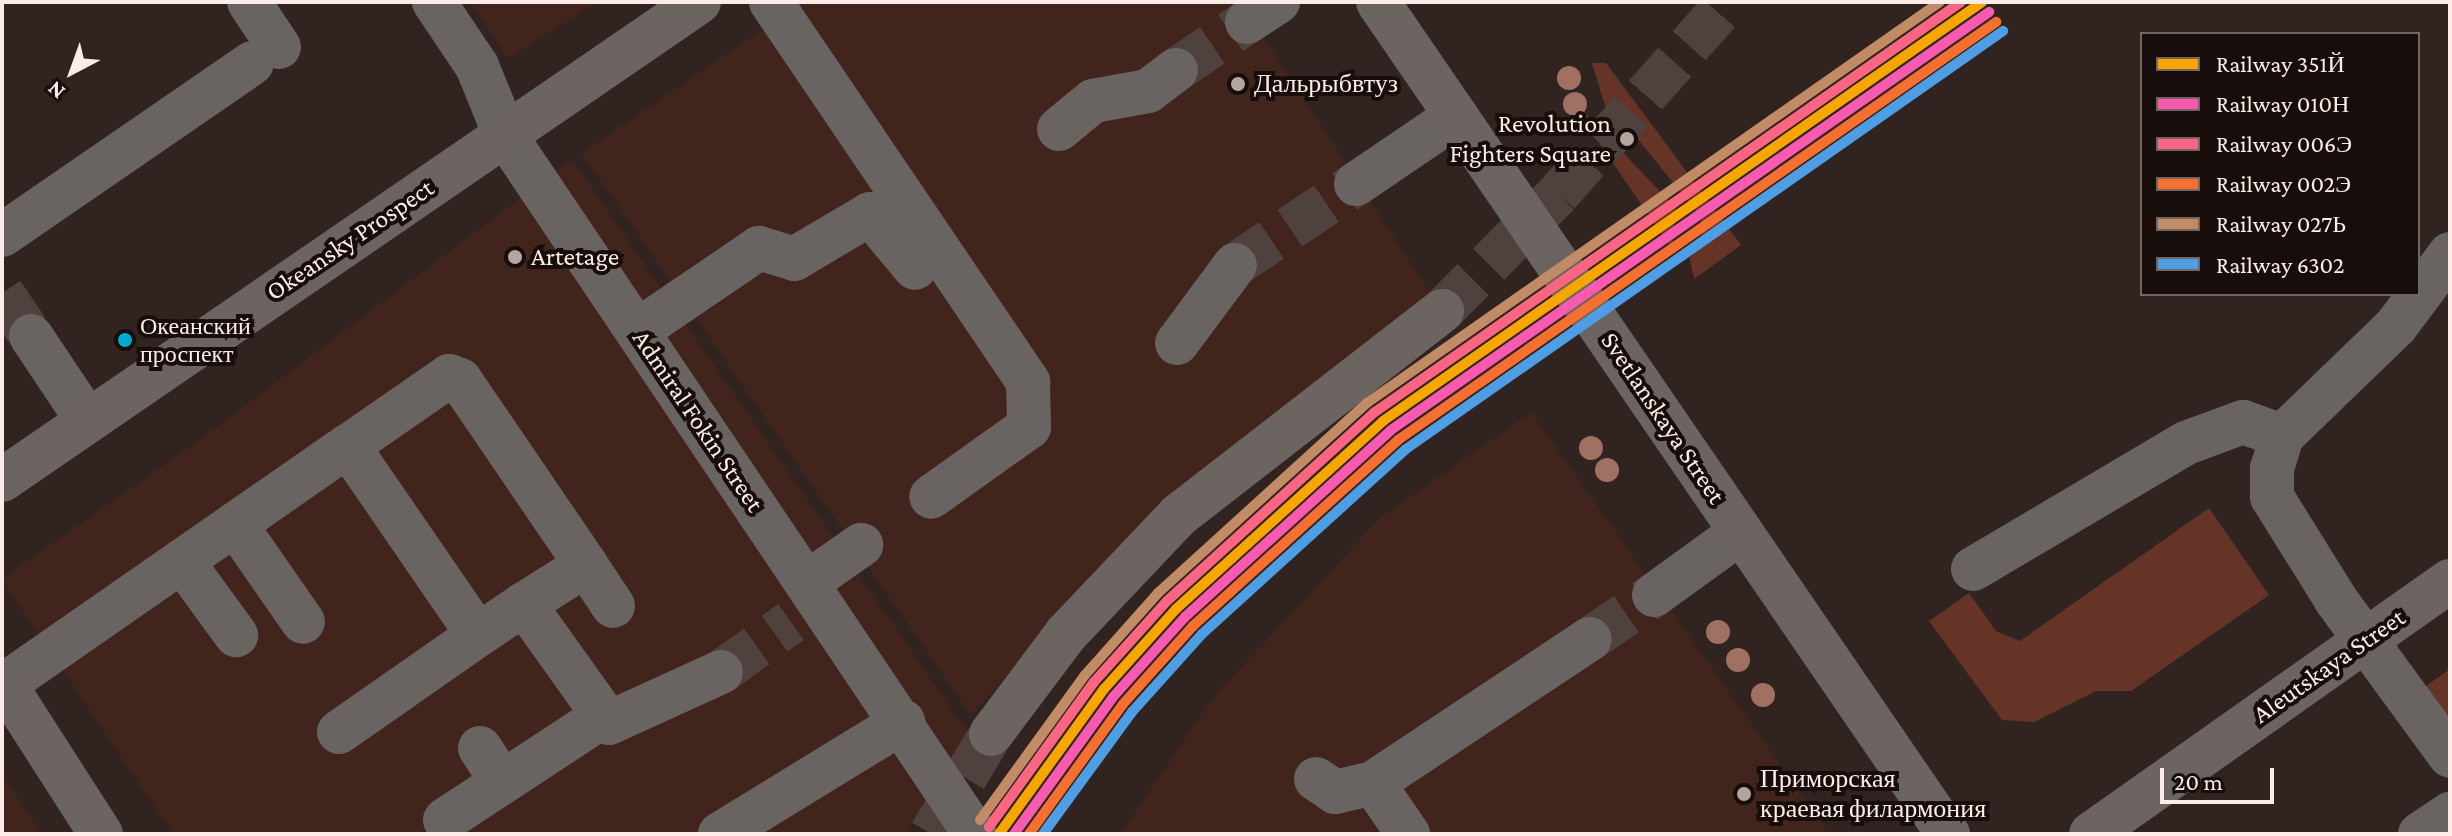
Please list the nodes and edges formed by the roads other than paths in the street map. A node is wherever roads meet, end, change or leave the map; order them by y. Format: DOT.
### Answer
graph roads {
  1 [pos="249,2"];
  2 [pos="434,2"];
  3 [pos="699,2"];
  4 [pos="771,2"];
  5 [pos="1378,2"];
  6 [pos="1176,70"];
  7 [pos="1456,116"];
  8 [pos="1059,129"];
  9 [pos="505,135"];
  10 [pos="1356,184"];
  11 [pos="2,235"];
  12 [pos="2447,264"];
  13 [pos="1235,265"];
  14 [pos="935,298"];
  15 [pos="1442,311"];
  16 [pos="637,331"];
  17 [pos="31,336"];
  18 [pos="1177,343"];
  19 [pos="87,420"];
  20 [pos="2282,436"];
  21 [pos="348,446"];
  22 [pos="2,480"];
  23 [pos="931,497"];
  24 [pos="235,524"];
  25 [pos="1741,532"];
  26 [pos="861,545"];
  27 [pos="182,561"];
  28 [pos="586,565"];
  29 [pos="1973,569"];
  30 [pos="2450,581"];
  31 [pos="1654,595"];
  32 [pos="807,602"];
  33 [pos="524,604"];
  34 [pos="613,606"];
  35 [pos="303,622"];
  36 [pos="236,635"];
  37 [pos="478,635"];
  38 [pos="2369,638"];
  39 [pos="1590,639"];
  40 [pos="721,672"];
  41 [pos="4,687"];
  42 [pos="600,718"];
  43 [pos="903,722"];
  44 [pos="339,732"];
  45 [pos="991,734"];
  46 [pos="2450,756"];
  47 [pos="1316,779"];
  48 [pos="1373,783"];
  49 [pos="445,820"];
  50 [pos="2104,830"];
  51 [pos="101,834"];
  52 [pos="720,834"];
  53 [pos="975,834"];
  54 [pos="1408,834"];
  55 [pos="1948,834"];
  1 -- 11 [label="street"];
  2 -- 9 [label="street, Admiral Fokin Street"];
  3 -- 9 [label="main road, Okeansky Prospect"];
  4 -- 23 [label="street"];
  5 -- 7 [label="main road, Svetlanskaya Street"];
  6 -- 8 [label="street"];
  7 -- 10 [label="street"];
  7 -- 25 [label="main road, Svetlanskaya Street"];
  9 -- 16 [label="street, Admiral Fokin Street"];
  9 -- 19 [label="main road, Okeansky Prospect"];
  12 -- 20 [label="street"];
  13 -- 18 [label="street"];
  14 -- 16 [label="street"];
  15 -- 45 [label="main road"];
  16 -- 32 [label="street, Admiral Fokin Street"];
  17 -- 19 [label="street"];
  19 -- 22 [label="main road, Okeansky Prospect"];
  20 -- 29 [label="street"];
  20 -- 38 [label="street"];
  21 -- 24 [label="street"];
  21 -- 28 [label="street"];
  21 -- 37 [label="street"];
  24 -- 27 [label="street"];
  24 -- 35 [label="street"];
  25 -- 31 [label="street"];
  25 -- 55 [label="main road, Svetlanskaya Street"];
  26 -- 32 [label="street"];
  27 -- 36 [label="street"];
  27 -- 41 [label="street"];
  28 -- 33 [label="street"];
  28 -- 34 [label="street"];
  30 -- 38 [label="main road, Aleutskaya Street"];
  32 -- 43 [label="street, Admiral Fokin Street"];
  33 -- 37 [label="street"];
  33 -- 42 [label="street"];
  37 -- 44 [label="street"];
  38 -- 46 [label="street"];
  38 -- 50 [label="main road, Aleutskaya Street"];
  39 -- 48 [label="street"];
  40 -- 42 [label="street"];
  41 -- 51 [label="main road"];
  42 -- 49 [label="street"];
  43 -- 52 [label="street"];
  43 -- 53 [label="street, Admiral Fokin Street"];
  47 -- 48 [label="street"];
  48 -- 54 [label="street"];
}
